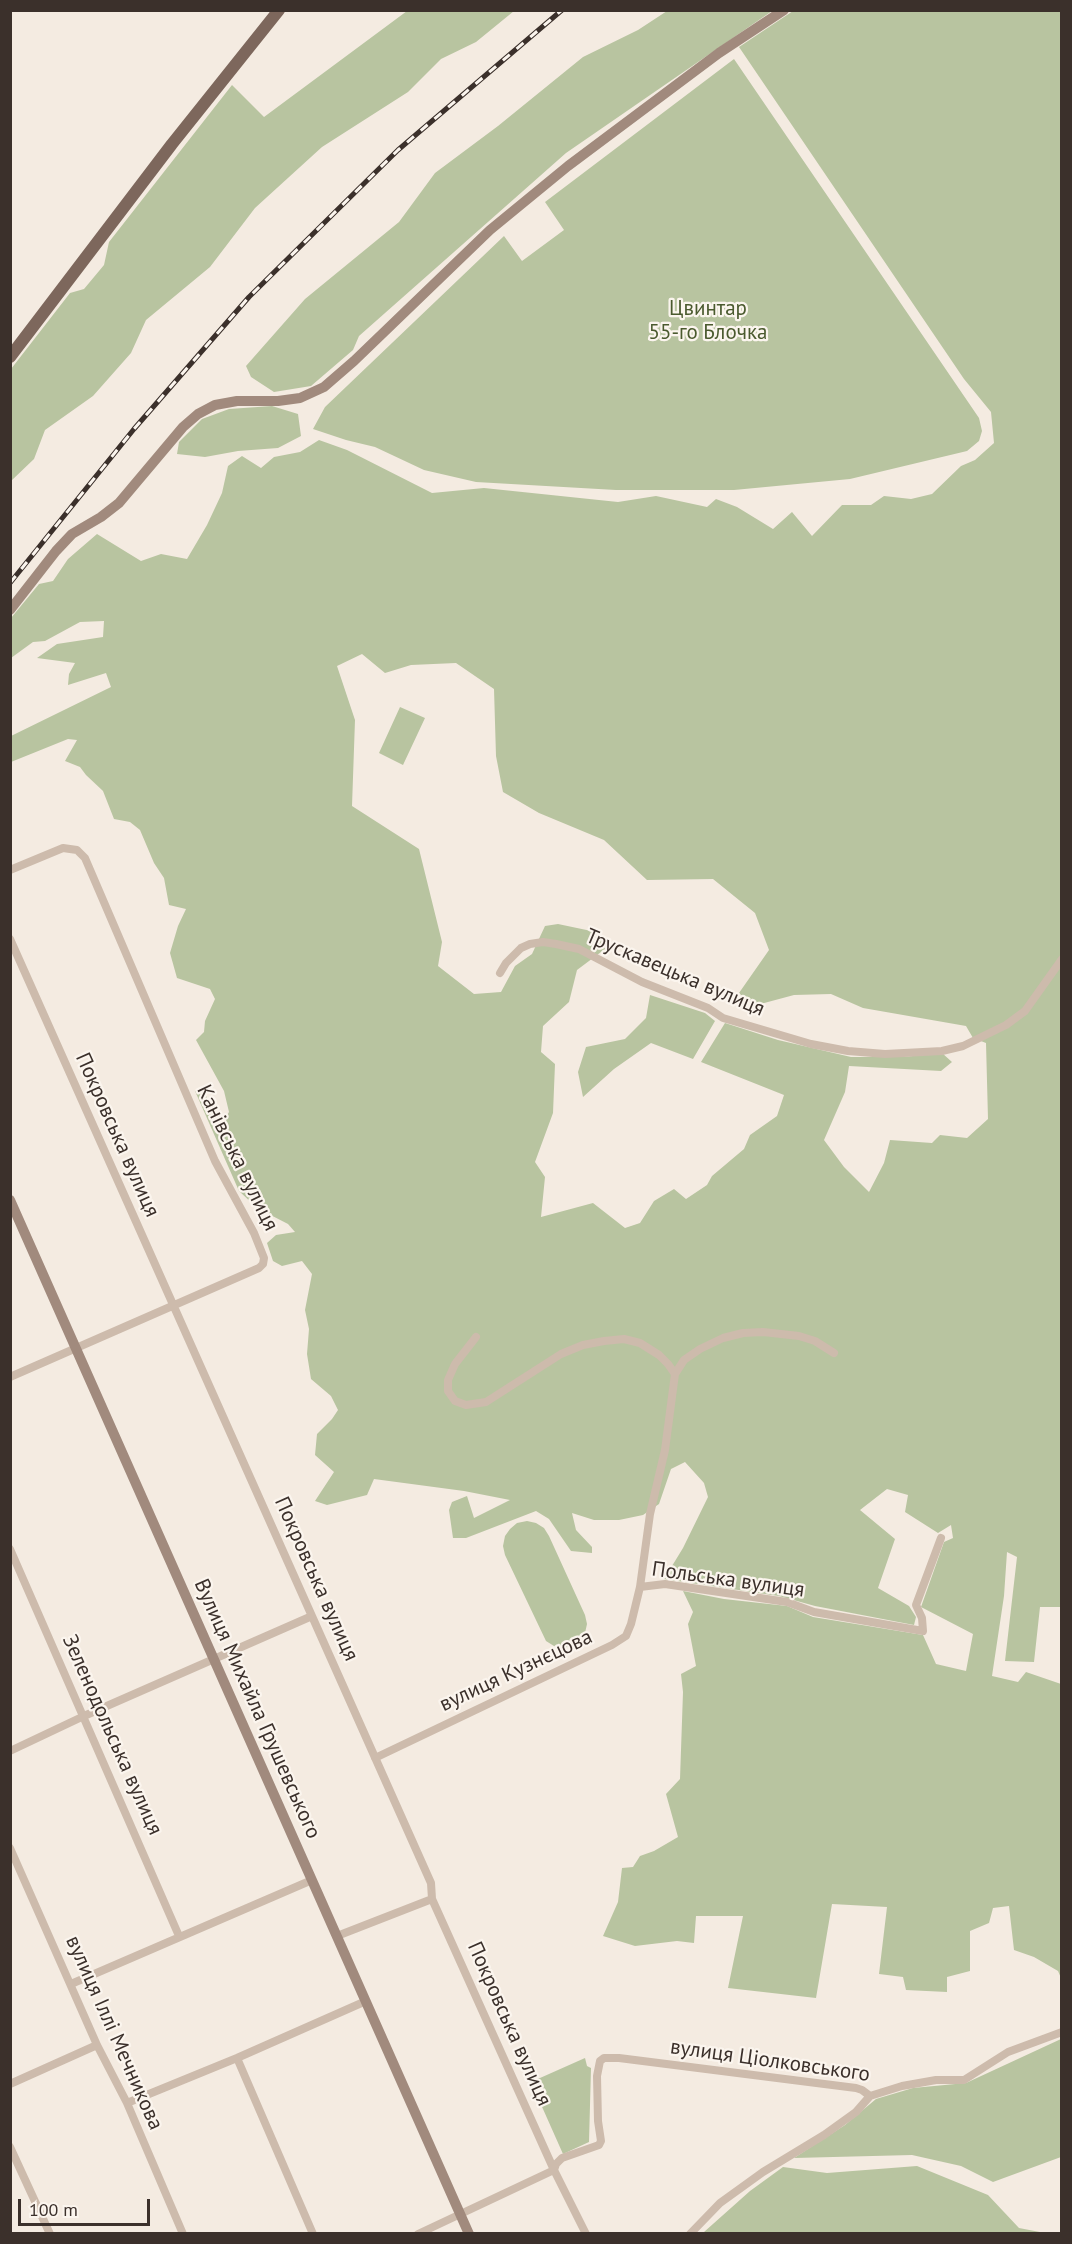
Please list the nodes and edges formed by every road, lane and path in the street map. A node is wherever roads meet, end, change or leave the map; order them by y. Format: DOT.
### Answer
graph roads {
  1 [pos="279,10"];
  2 [pos="784,10"];
  3 [pos="10,357"];
  4 [pos="10,610"];
  5 [pos="10,870"];
  6 [pos="10,939"];
  7 [pos="1062,958"];
  8 [pos="500,973"];
  9 [pos="10,1200"];
  10 [pos="173,1305"];
  11 [pos="476,1337"];
  12 [pos="76,1348"];
  13 [pos="834,1353"];
  14 [pos="675,1374"];
  15 [pos="10,1377"];
  16 [pos="941,1538"];
  17 [pos="10,1548"];
  18 [pos="640,1587"];
  19 [pos="312,1616"];
  20 [pos="213,1659"];
  21 [pos="84,1716"];
  22 [pos="10,1751"];
  23 [pos="375,1758"];
  24 [pos="10,1848"];
  25 [pos="312,1880"];
  26 [pos="432,1899"];
  27 [pos="179,1936"];
  28 [pos="337,1936"];
  29 [pos="71,1984"];
  30 [pos="366,2001"];
  31 [pos="1062,2032"];
  32 [pos="97,2045"];
  33 [pos="237,2058"];
  34 [pos="10,2084"];
  35 [pos="870,2096"];
  36 [pos="127,2103"];
  37 [pos="10,2146"];
  38 [pos="554,2170"];
  39 [pos="461,2215"];
  40 [pos="50,2234"];
  41 [pos="183,2234"];
  42 [pos="313,2234"];
  43 [pos="418,2234"];
  44 [pos="469,2234"];
  45 [pos="586,2234"];
  46 [pos="690,2234"];
  1 -- 3 [label="main road"];
  2 -- 4 [label="street"];
  5 -- 10 [label="street, Канівська вулиця"];
  6 -- 10 [label="street, Покровська вулиця"];
  7 -- 8 [label="street, Трускавецька вулиця"];
  9 -- 12 [label="street, Вулиця Михайла Грушевського"];
  10 -- 12 [label="street, Канівська вулиця"];
  10 -- 19 [label="street, Покровська вулиця"];
  11 -- 14 [label="street"];
  12 -- 15 [label="street, Канівська вулиця"];
  12 -- 20 [label="street, Вулиця Михайла Грушевського"];
  13 -- 14 [label="street"];
  14 -- 18 [label="street, Польська вулиця"];
  16 -- 18 [label="street, Польська вулиця"];
  17 -- 21 [label="street, Зеленодольська вулиця"];
  18 -- 23 [label="street, вулиця Кузнєцова"];
  19 -- 20 [label="street"];
  19 -- 23 [label="street, Покровська вулиця"];
  20 -- 21 [label="street"];
  20 -- 25 [label="street, Вулиця Михайла Грушевського"];
  21 -- 22 [label="street"];
  21 -- 27 [label="street, Зеленодольська вулиця"];
  23 -- 26 [label="street, Покровська вулиця"];
  24 -- 29 [label="street, вулиця Іллі Мечникова"];
  25 -- 27 [label="street"];
  25 -- 28 [label="street, Вулиця Михайла Грушевського"];
  26 -- 28 [label="street"];
  26 -- 38 [label="street, Покровська вулиця"];
  27 -- 29 [label="street"];
  28 -- 30 [label="street, Вулиця Михайла Грушевського"];
  29 -- 32 [label="street, вулиця Іллі Мечникова"];
  30 -- 33 [label="street"];
  30 -- 39 [label="street, Вулиця Михайла Грушевського"];
  31 -- 35 [label="street, вулиця Ціолковського"];
  32 -- 34 [label="street"];
  32 -- 36 [label="street, вулиця Іллі Мечникова"];
  33 -- 36 [label="street"];
  33 -- 42 [label="street"];
  35 -- 38 [label="street, вулиця Ціолковського"];
  35 -- 46 [label="street"];
  36 -- 41 [label="street, вулиця Іллі Мечникова"];
  37 -- 40 [label="street"];
  38 -- 39 [label="street"];
  38 -- 45 [label="street, Покровська вулиця"];
  39 -- 43 [label="street"];
  39 -- 44 [label="street, Вулиця Михайла Грушевського"];
}
